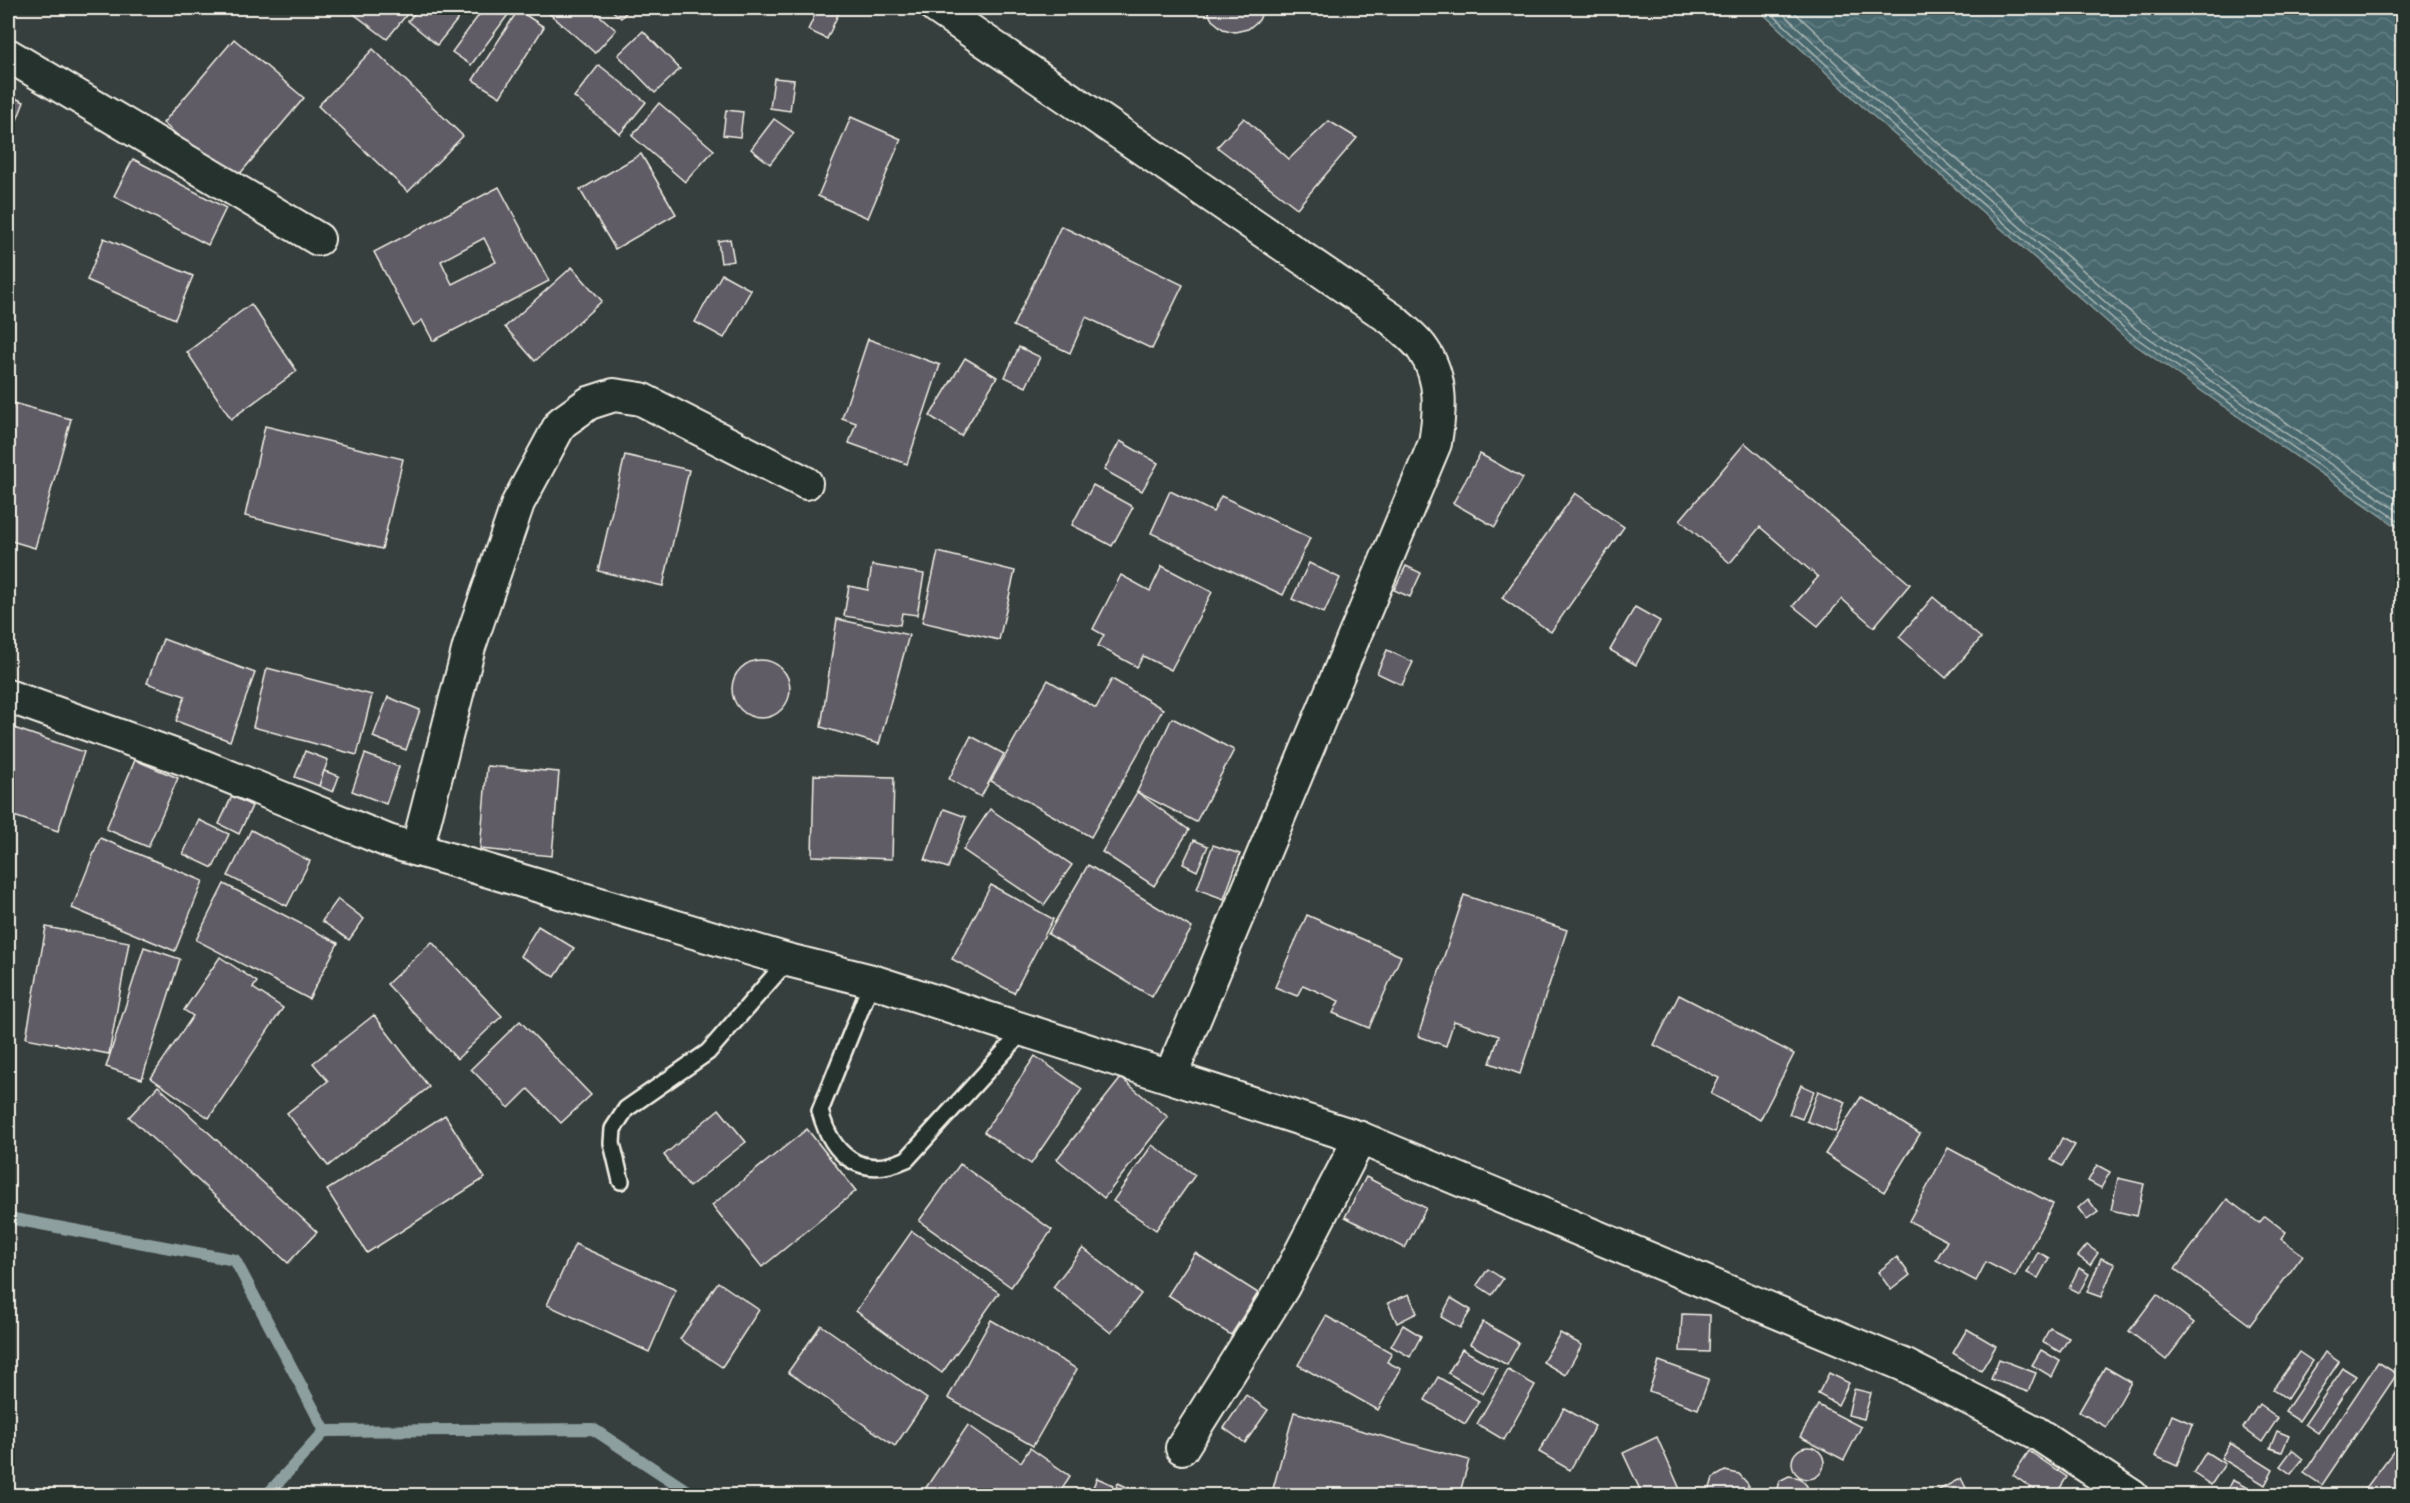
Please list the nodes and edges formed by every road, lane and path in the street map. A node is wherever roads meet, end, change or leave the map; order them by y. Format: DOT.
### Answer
graph roads {
  1 [pos="937,8"];
  2 [pos="8,55"];
  3 [pos="318,239"];
  4 [pos="806,483"];
  5 [pos="8,696"];
  6 [pos="417,850"];
  7 [pos="788,960"];
  8 [pos="872,981"];
  9 [pos="1025,1029"];
  10 [pos="1171,1076"];
  11 [pos="1360,1138"];
  12 [pos="621,1182"];
  13 [pos="1182,1448"];
  14 [pos="2132,1496"];
  1 -- 10 [label="street"];
  2 -- 3 [label="street"];
  4 -- 6 [label="street"];
  5 -- 6 [label="street"];
  6 -- 7 [label="street"];
  7 -- 8 [label="street"];
  7 -- 12 [label="lane"];
  8 -- 9 [label="street"];
  8 -- 9 [label="lane"];
  9 -- 10 [label="street"];
  10 -- 11 [label="street"];
  11 -- 13 [label="street"];
  11 -- 14 [label="street"];
}
